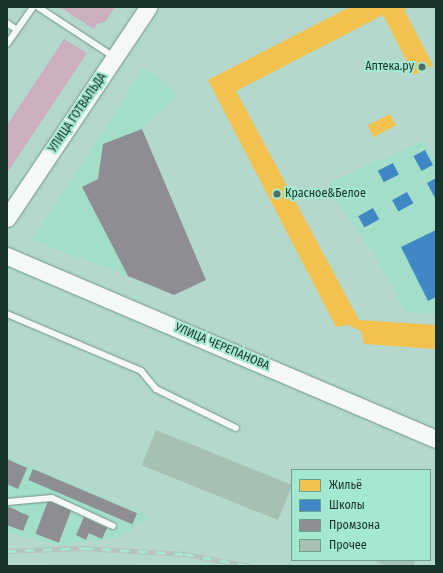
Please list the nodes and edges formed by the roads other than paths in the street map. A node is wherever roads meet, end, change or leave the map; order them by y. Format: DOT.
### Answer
graph roads {
  1 [pos="33,7"];
  2 [pos="38,7"];
  3 [pos="148,7"];
  4 [pos="7,23"];
  5 [pos="18,30"];
  6 [pos="7,44"];
  7 [pos="116,58"];
  8 [pos="7,218"];
  9 [pos="7,256"];
  10 [pos="7,314"];
  11 [pos="236,428"];
  12 [pos="436,440"];
  13 [pos="7,502"];
  14 [pos="113,526"];
  1 -- 5 [label="lane"];
  2 -- 7 [label="lane"];
  3 -- 7 [label="main road, УЛИЦА ГОТВАЛЬДА"];
  4 -- 5 [label="lane"];
  5 -- 6 [label="lane"];
  7 -- 8 [label="main road, УЛИЦА ГОТВАЛЬДА"];
  9 -- 12 [label="main road, УЛИЦА ЧЕРЕПАНОВА"];
  10 -- 11 [label="lane"];
  13 -- 14 [label="lane"];
}
